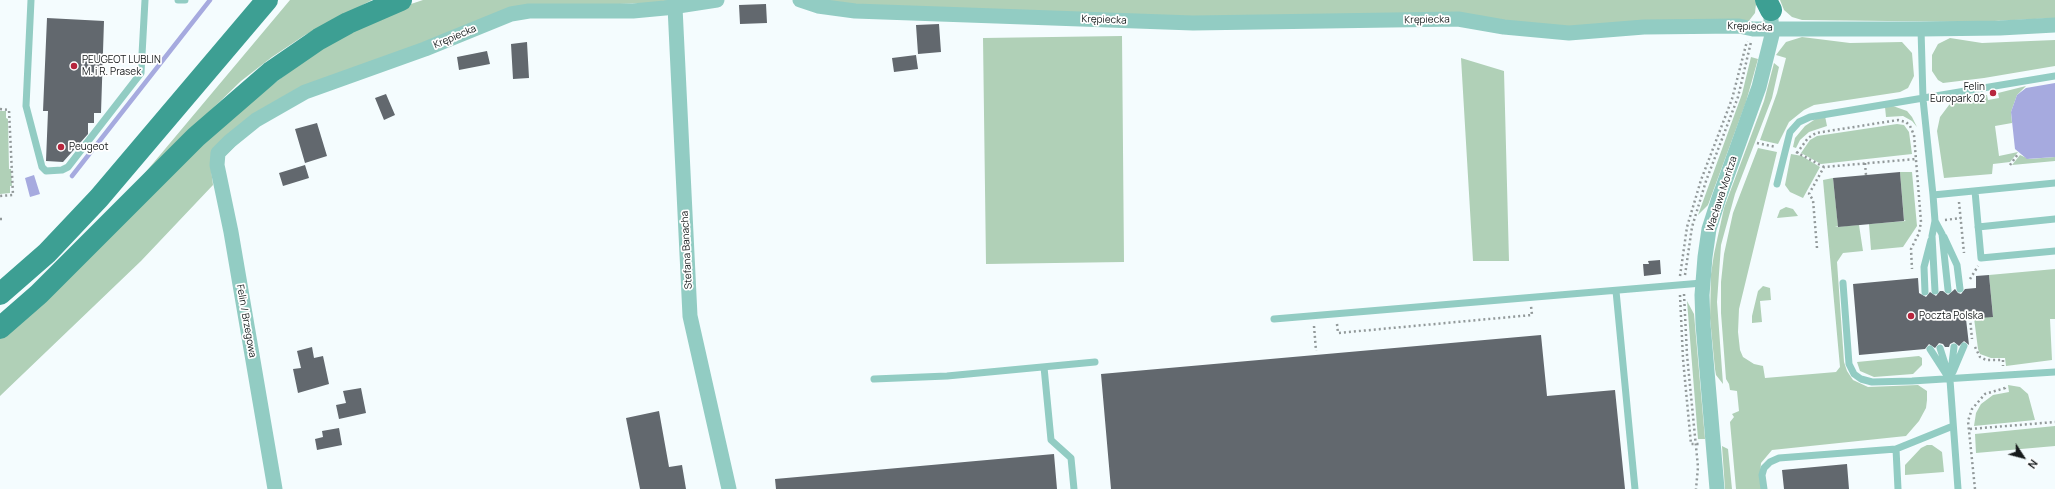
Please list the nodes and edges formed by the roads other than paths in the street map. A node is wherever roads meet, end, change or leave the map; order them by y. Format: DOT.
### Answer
graph roads {
  1 [pos="31,0"];
  2 [pos="145,0"];
  3 [pos="178,0"];
  4 [pos="185,0"];
  5 [pos="267,0"];
  6 [pos="400,0"];
  7 [pos="717,0"];
  8 [pos="800,0"];
  9 [pos="675,7"];
  10 [pos="1770,9"];
  11 [pos="2055,25"];
  12 [pos="1921,29"];
  13 [pos="2055,76"];
  14 [pos="1923,98"];
  15 [pos="218,153"];
  16 [pos="2055,183"];
  17 [pos="1777,184"];
  18 [pos="1975,191"];
  19 [pos="1933,195"];
  20 [pos="2055,219"];
  21 [pos="1935,220"];
  22 [pos="1978,227"];
  23 [pos="1942,234"];
  24 [pos="1932,236"];
  25 [pos="2055,251"];
  26 [pos="1702,283"];
  27 [pos="1843,283"];
  28 [pos="1960,289"];
  29 [pos="1948,290"];
  30 [pos="1616,291"];
  31 [pos="1935,291"];
  32 [pos="1925,292"];
  33 [pos="0,294"];
  34 [pos="1274,319"];
  35 [pos="0,328"];
  36 [pos="1954,346"];
  37 [pos="1964,346"];
  38 [pos="1940,348"];
  39 [pos="1930,349"];
  40 [pos="1095,362"];
  41 [pos="1044,367"];
  42 [pos="2055,372"];
  43 [pos="874,379"];
  44 [pos="1950,380"];
  45 [pos="1953,426"];
  46 [pos="1896,449"];
  47 [pos="275,489"];
  48 [pos="729,489"];
  49 [pos="1074,489"];
  50 [pos="1635,489"];
  51 [pos="1717,489"];
  52 [pos="1764,489"];
  53 [pos="1898,489"];
  54 [pos="1958,489"];
  1 -- 2 [label="lane"];
  3 -- 4 [label="lane"];
  5 -- 33 [label="main road"];
  6 -- 35 [label="main road"];
  7 -- 9 [label="street, Krępiecka"];
  8 -- 10 [label="street, Krępiecka"];
  9 -- 15 [label="street, Krępiecka"];
  9 -- 48 [label="street, Stefana Banacha"];
  10 -- 12 [label="street, Krępiecka"];
  10 -- 26 [label="street, Wacława Moritza"];
  11 -- 12 [label="street, Krępiecka"];
  12 -- 14 [label="lane"];
  13 -- 14 [label="lane"];
  14 -- 17 [label="lane"];
  14 -- 19 [label="lane"];
  15 -- 47 [label="street, Felin / Brzegowa"];
  16 -- 18 [label="lane"];
  18 -- 19 [label="lane"];
  18 -- 22 [label="lane"];
  19 -- 21 [label="lane"];
  20 -- 22 [label="lane"];
  21 -- 23 [label="lane"];
  21 -- 24 [label="lane"];
  22 -- 25 [label="lane"];
  23 -- 28 [label="lane"];
  23 -- 29 [label="lane"];
  24 -- 31 [label="lane"];
  24 -- 32 [label="lane"];
  26 -- 30 [label="lane"];
  26 -- 51 [label="street, Wacława Moritza"];
  27 -- 44 [label="lane"];
  30 -- 34 [label="lane"];
  30 -- 50 [label="lane"];
  36 -- 44 [label="lane"];
  37 -- 44 [label="lane"];
  38 -- 44 [label="lane"];
  39 -- 44 [label="lane"];
  40 -- 41 [label="lane"];
  41 -- 43 [label="lane"];
  41 -- 49 [label="lane"];
  42 -- 44 [label="lane"];
  44 -- 45 [label="lane"];
  45 -- 46 [label="lane"];
  45 -- 54 [label="lane"];
  46 -- 52 [label="lane"];
  46 -- 53 [label="lane"];
}
